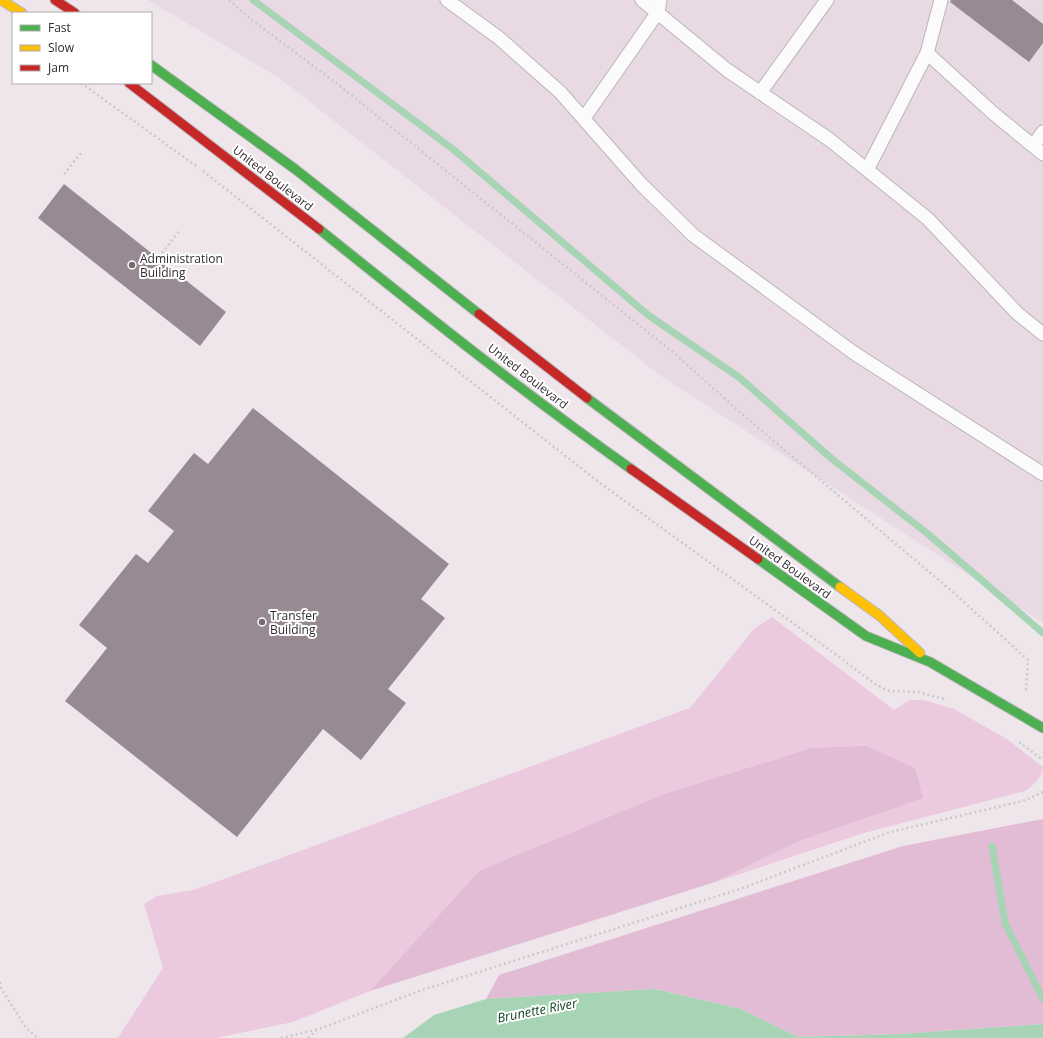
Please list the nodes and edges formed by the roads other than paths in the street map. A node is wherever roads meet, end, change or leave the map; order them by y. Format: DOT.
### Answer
graph roads {
  1 [pos="1,0"];
  2 [pos="55,0"];
  3 [pos="447,0"];
  4 [pos="642,0"];
  5 [pos="827,0"];
  6 [pos="941,0"];
  7 [pos="659,6"];
  8 [pos="20,12"];
  9 [pos="73,12"];
  10 [pos="927,53"];
  11 [pos="152,66"];
  12 [pos="130,84"];
  13 [pos="760,93"];
  14 [pos="584,118"];
  15 [pos="1043,132"];
  16 [pos="1038,150"];
  17 [pos="867,170"];
  18 [pos="1043,334"];
  19 [pos="1043,474"];
  20 [pos="930,662"];
  21 [pos="1043,728"];
  1 -- 8 [label="street"];
  2 -- 9 [label="street"];
  3 -- 14 [label="lane"];
  4 -- 7 [label="lane"];
  5 -- 13 [label="lane"];
  6 -- 10 [label="lane"];
  7 -- 13 [label="lane"];
  7 -- 14 [label="lane"];
  10 -- 16 [label="lane"];
  10 -- 17 [label="lane"];
  11 -- 20 [label="street, United Boulevard"];
  12 -- 20 [label="street, United Boulevard"];
  13 -- 17 [label="lane"];
  14 -- 19 [label="lane"];
  15 -- 16 [label="lane"];
  17 -- 18 [label="lane"];
  20 -- 21 [label="street, United Boulevard"];
}
